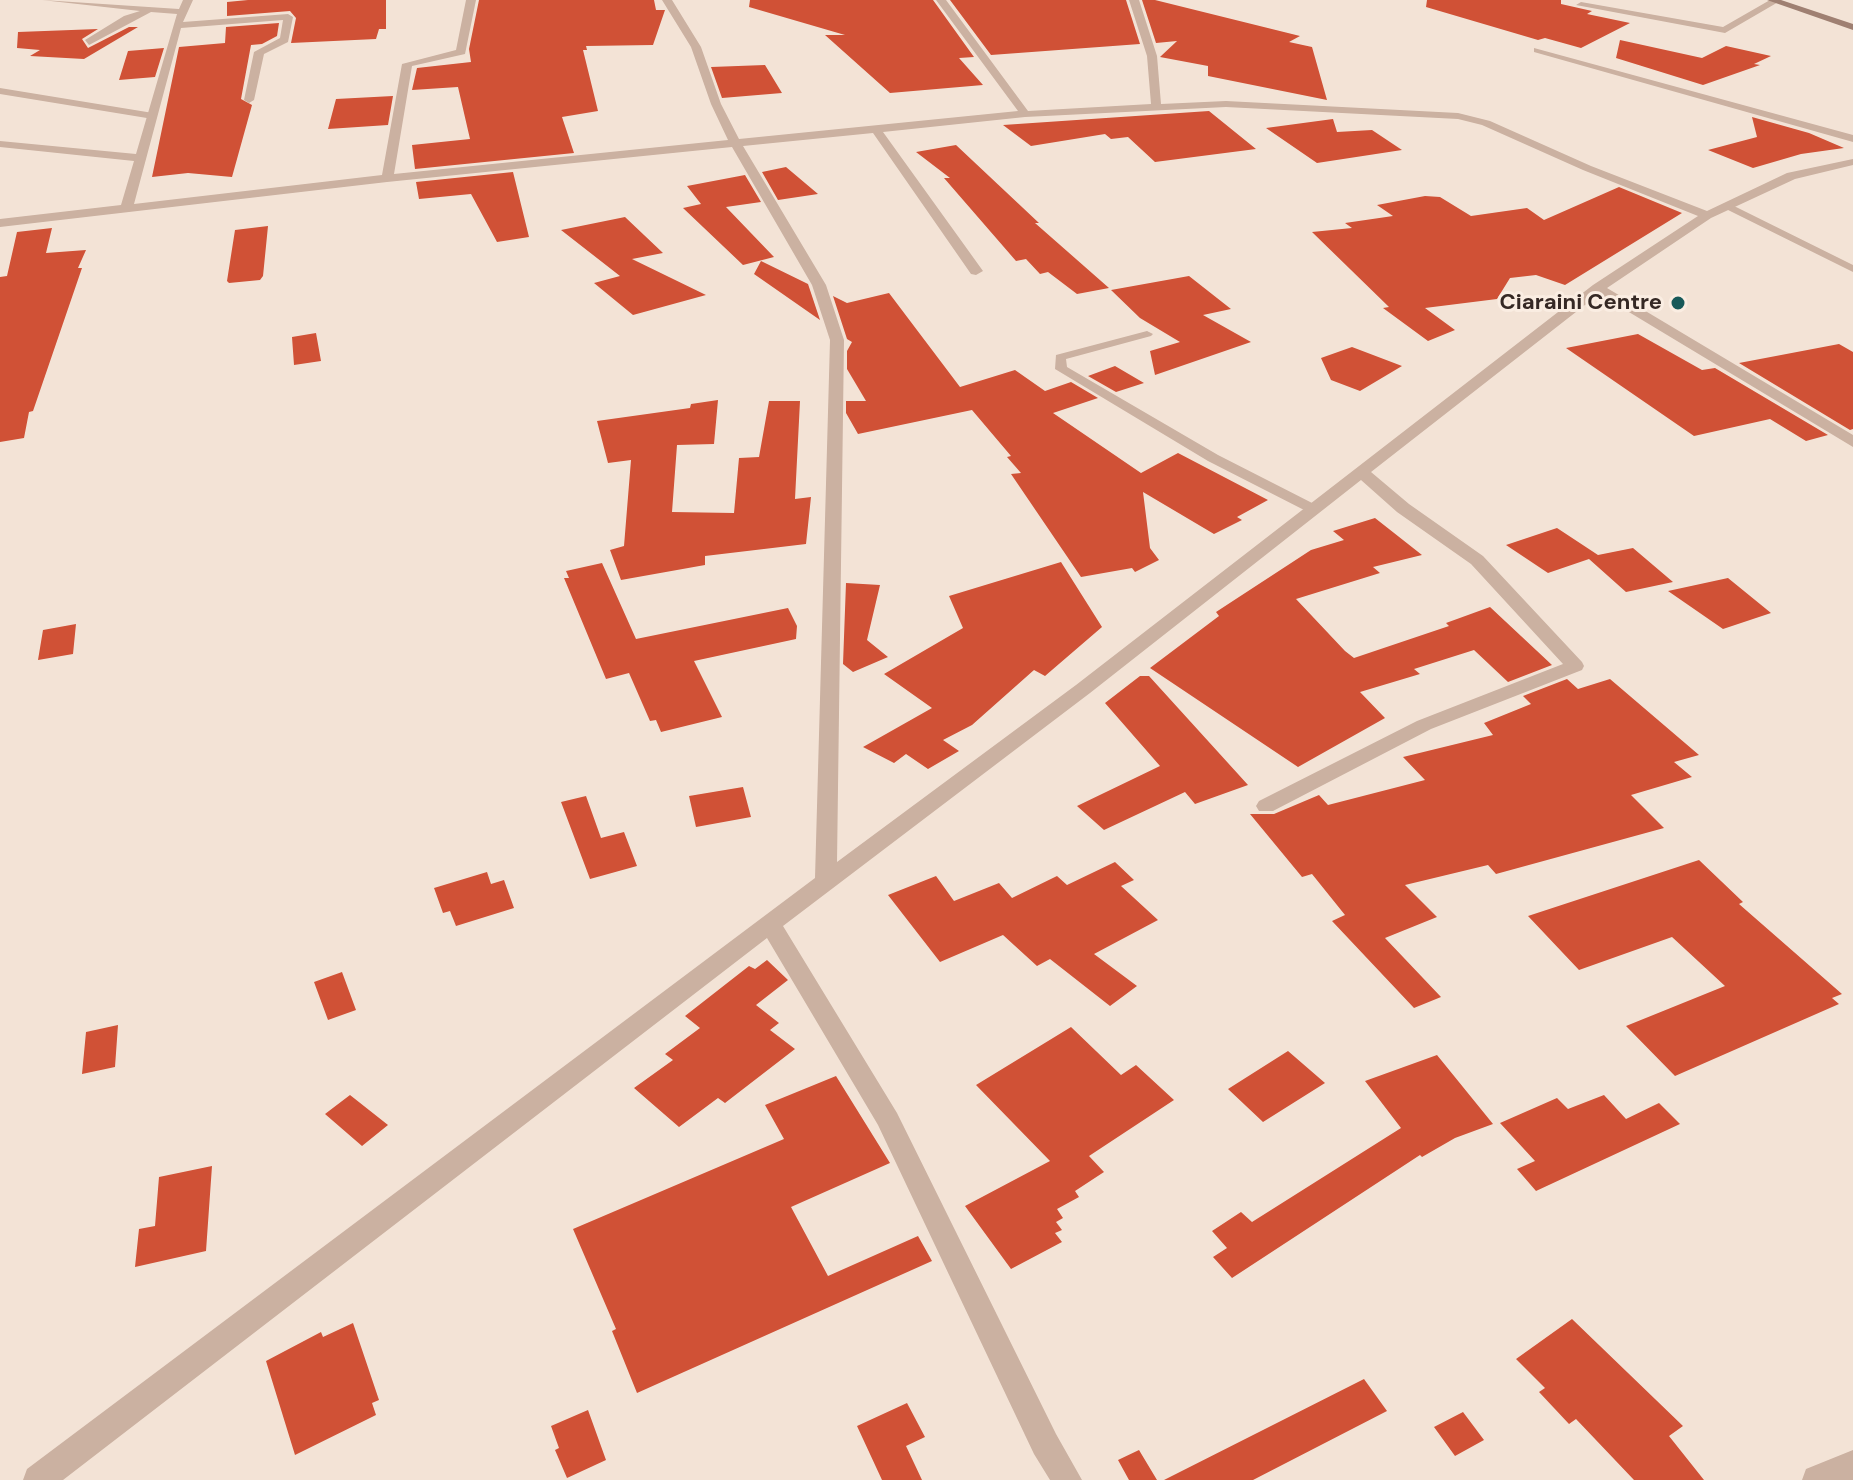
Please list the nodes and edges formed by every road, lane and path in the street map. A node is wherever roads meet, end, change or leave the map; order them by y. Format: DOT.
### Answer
graph roads {
  1 [pos="47,0"];
  2 [pos="471,0"];
  3 [pos="667,0"];
  4 [pos="941,0"];
  5 [pos="1134,0"];
  6 [pos="1773,1"];
  7 [pos="1581,5"];
  8 [pos="187,6"];
  9 [pos="154,10"];
  10 [pos="177,25"];
  11 [pos="1853,27"];
  12 [pos="89,42"];
  13 [pos="1538,50"];
  14 [pos="0,91"];
  15 [pos="249,100"];
  16 [pos="1156,105"];
  17 [pos="1025,114"];
  18 [pos="153,116"];
  19 [pos="876,129"];
  20 [pos="1853,139"];
  21 [pos="0,144"];
  22 [pos="736,144"];
  23 [pos="141,158"];
  24 [pos="1853,162"];
  25 [pos="387,178"];
  26 [pos="1727,206"];
  27 [pos="127,207"];
  28 [pos="1707,215"];
  29 [pos="0,223"];
  30 [pos="1853,269"];
  31 [pos="976,271"];
  32 [pos="1598,288"];
  33 [pos="1147,334"];
  34 [pos="1853,442"];
  35 [pos="1361,472"];
  36 [pos="1313,509"];
  37 [pos="1266,806"];
  38 [pos="826,880"];
  39 [pos="769,922"];
  40 [pos="1853,1465"];
  41 [pos="38,1480"];
  42 [pos="1067,1480"];
  43 [pos="1817,1480"];
  1 -- 9 [label="street"];
  2 -- 25 [label="street"];
  3 -- 22 [label="street"];
  4 -- 17 [label="street"];
  5 -- 16 [label="street"];
  6 -- 7 [label="street"];
  6 -- 11 [label="main road"];
  8 -- 9 [label="street"];
  8 -- 10 [label="street"];
  9 -- 12 [label="street"];
  10 -- 15 [label="street"];
  10 -- 18 [label="street"];
  13 -- 20 [label="street"];
  14 -- 18 [label="lane"];
  16 -- 17 [label="street"];
  16 -- 28 [label="street"];
  17 -- 19 [label="street"];
  18 -- 23 [label="street"];
  19 -- 22 [label="street"];
  19 -- 31 [label="street"];
  21 -- 23 [label="street"];
  22 -- 25 [label="street"];
  22 -- 38 [label="street"];
  23 -- 27 [label="street"];
  24 -- 26 [label="street"];
  25 -- 27 [label="street"];
  26 -- 28 [label="street"];
  26 -- 30 [label="lane"];
  27 -- 29 [label="street"];
  28 -- 32 [label="street"];
  32 -- 34 [label="street"];
  32 -- 35 [label="street"];
  33 -- 36 [label="lane"];
  35 -- 36 [label="street"];
  35 -- 37 [label="street"];
  36 -- 38 [label="street"];
  38 -- 39 [label="street"];
  39 -- 41 [label="street"];
  39 -- 42 [label="street"];
  40 -- 43 [label="street"];
}
